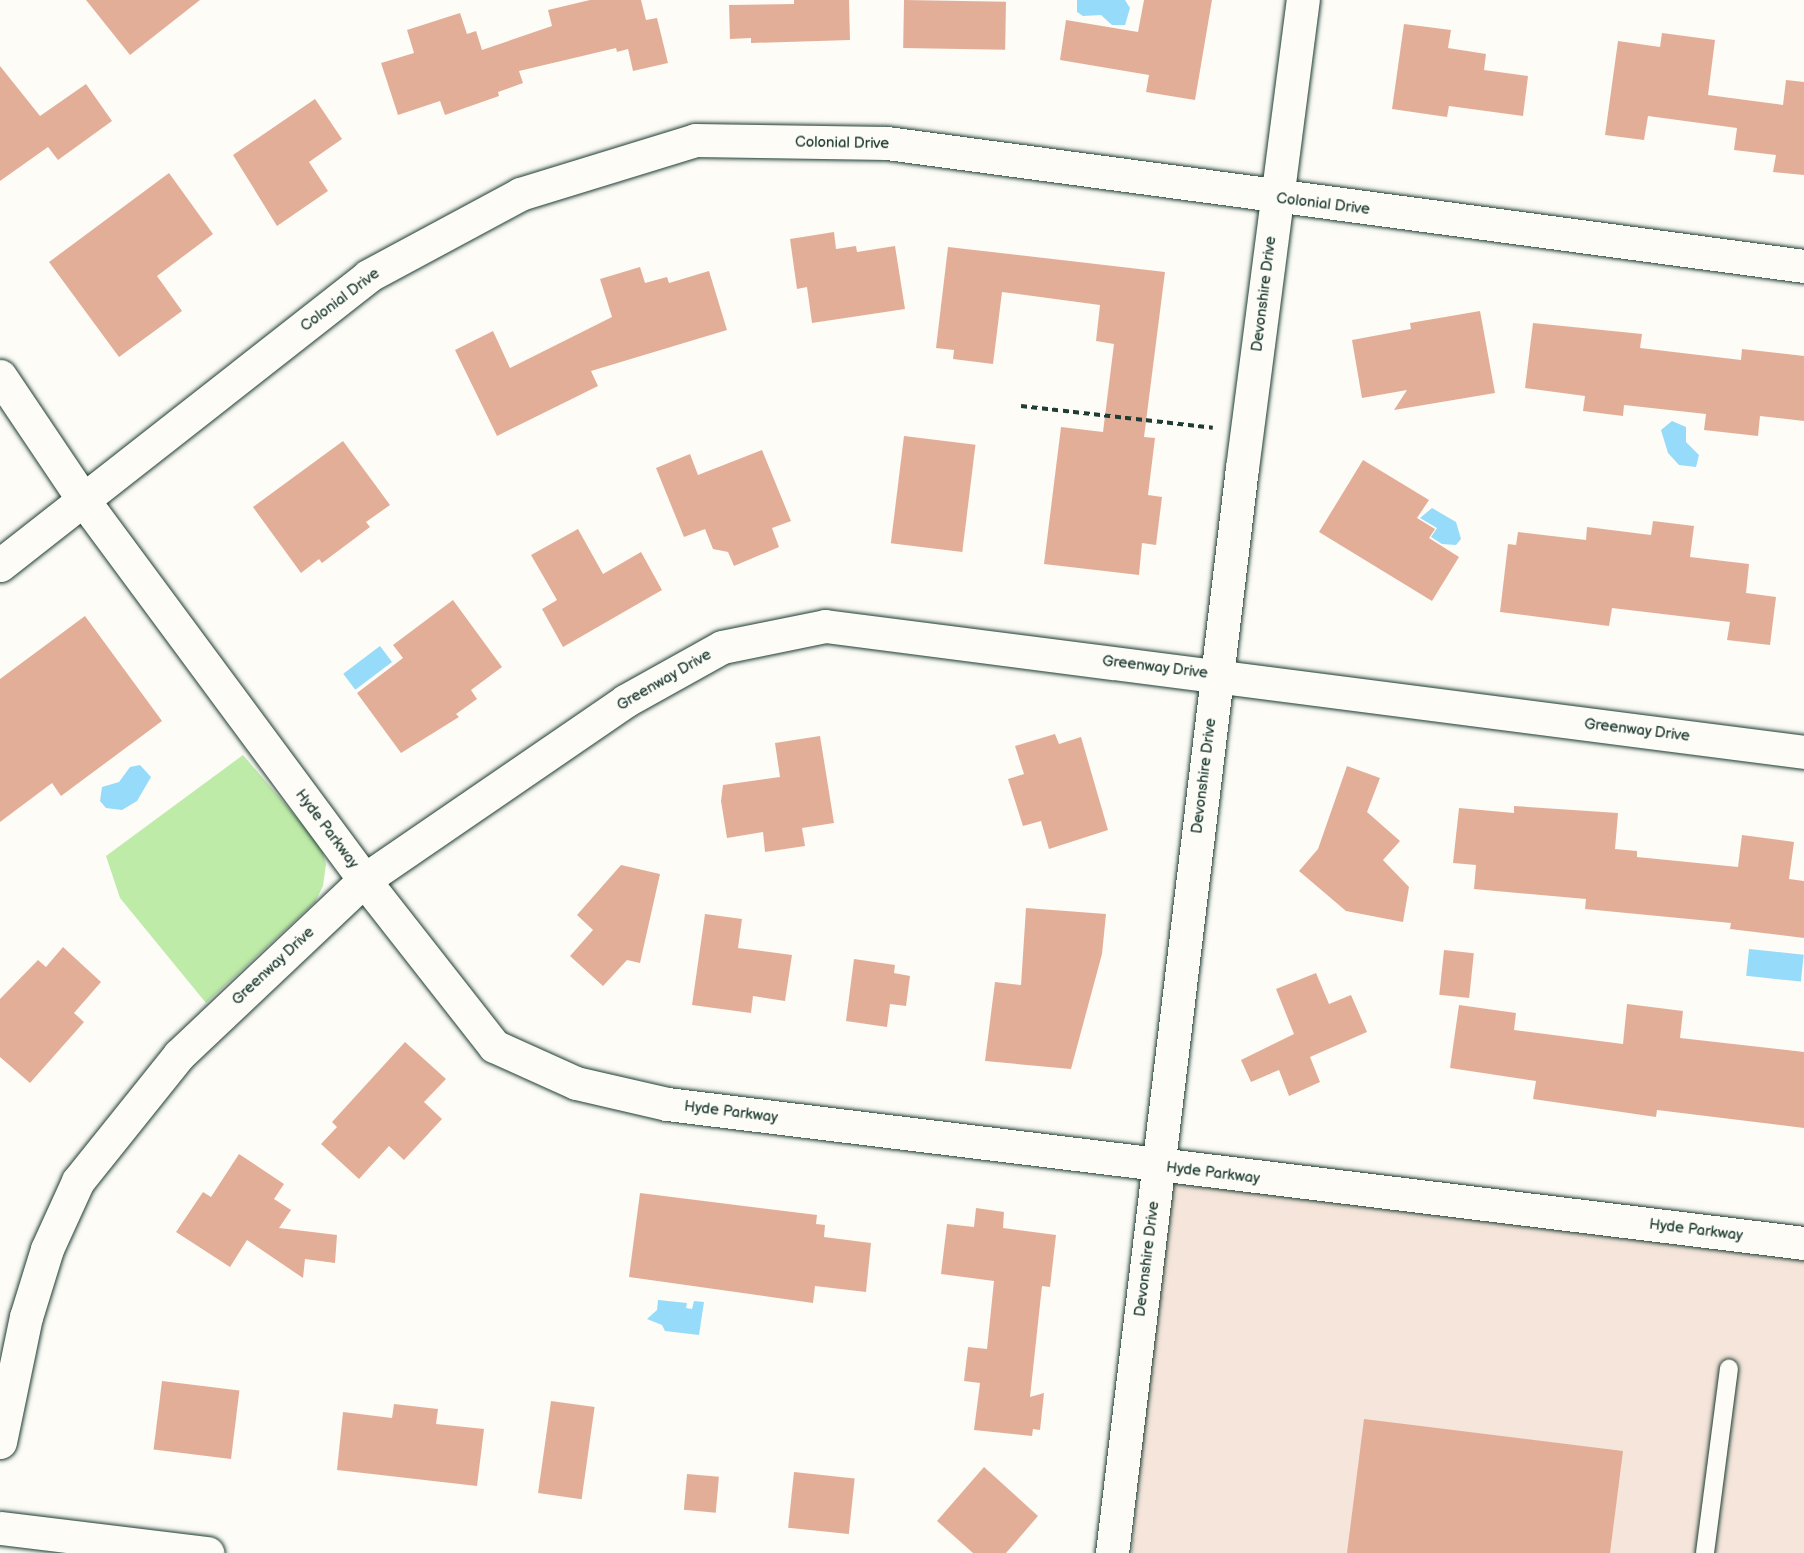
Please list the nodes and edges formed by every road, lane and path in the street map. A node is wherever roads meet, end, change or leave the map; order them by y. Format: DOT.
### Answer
graph roads {
  1 [pos="1303,0"];
  2 [pos="1275,198"];
  3 [pos="1804,266"];
  4 [pos="0,376"];
  5 [pos="1022,406"];
  6 [pos="1246,432"];
  7 [pos="84,501"];
  8 [pos="0,565"];
  9 [pos="1216,674"];
  10 [pos="1804,752"];
  11 [pos="364,880"];
  12 [pos="1158,1167"];
  13 [pos="1804,1243"];
  14 [pos="1729,1369"];
  15 [pos="0,1442"];
  16 [pos="0,1528"];
  17 [pos="207,1553"];
  18 [pos="1112,1553"];
  19 [pos="1705,1553"];
  1 -- 2 [label="street, Devonshire Drive"];
  2 -- 3 [label="street, Colonial Drive"];
  2 -- 6 [label="street, Devonshire Drive"];
  2 -- 7 [label="street, Colonial Drive"];
  4 -- 7 [label="street, Hyde Parkway"];
  5 -- 6 [label="path"];
  6 -- 9 [label="street, Devonshire Drive"];
  7 -- 8 [label="street, Colonial Drive"];
  7 -- 11 [label="street, Hyde Parkway"];
  9 -- 10 [label="street, Greenway Drive"];
  9 -- 11 [label="street, Greenway Drive"];
  9 -- 12 [label="street, Devonshire Drive"];
  11 -- 12 [label="street, Hyde Parkway"];
  11 -- 15 [label="street, Greenway Drive"];
  12 -- 13 [label="street, Hyde Parkway"];
  12 -- 18 [label="street, Devonshire Drive"];
  14 -- 19 [label="lane"];
  16 -- 17 [label="street"];
}
